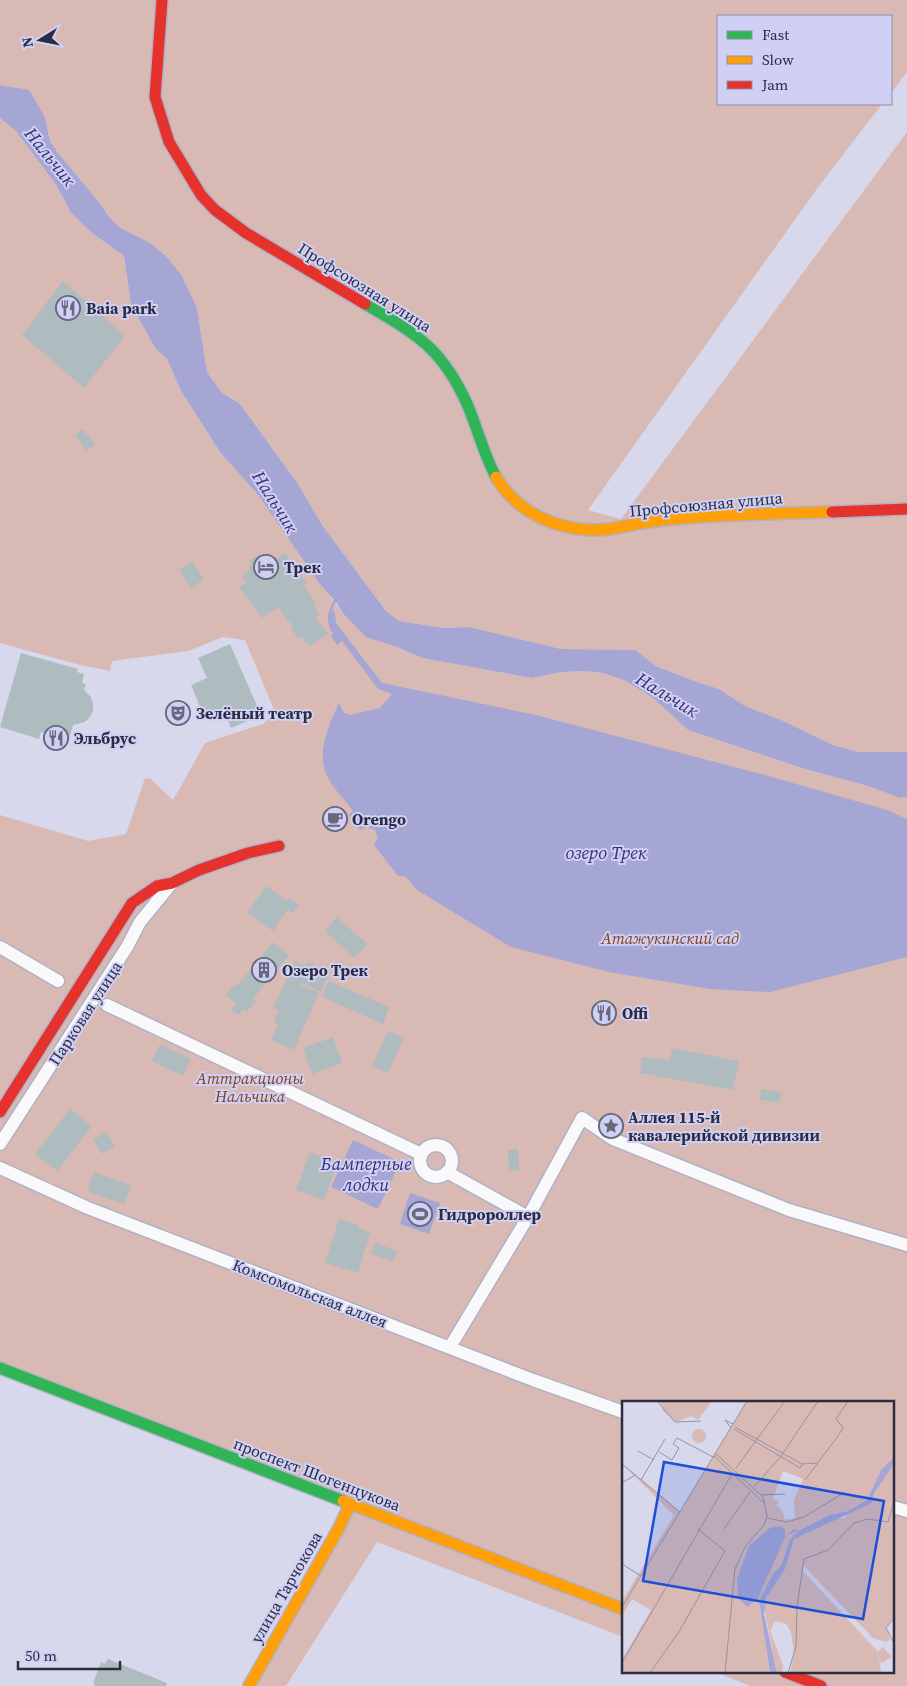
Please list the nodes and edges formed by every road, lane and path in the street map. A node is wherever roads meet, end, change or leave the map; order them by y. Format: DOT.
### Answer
graph roads {
  1 [pos="162,0"];
  2 [pos="907,509"];
  3 [pos="279,846"];
  4 [pos="172,883"];
  5 [pos="0,947"];
  6 [pos="58,981"];
  7 [pos="107,1005"];
  8 [pos="0,1112"];
  9 [pos="0,1144"];
  10 [pos="421,1154"];
  11 [pos="0,1168"];
  12 [pos="447,1172"];
  13 [pos="528,1217"];
  14 [pos="907,1245"];
  15 [pos="450,1347"];
  16 [pos="0,1368"];
  17 [pos="622,1412"];
  18 [pos="350,1504"];
  19 [pos="894,1507"];
  20 [pos="907,1511"];
  21 [pos="622,1609"];
  22 [pos="790,1674"];
  23 [pos="249,1686"];
  24 [pos="821,1686"];
  1 -- 2 [label="street, Профсоюзная улица"];
  3 -- 4 [label="street, Парковая улица"];
  4 -- 8 [label="street, Парковая улица"];
  4 -- 9 [label="street, Парковая улица"];
  5 -- 6 [label="street"];
  7 -- 10 [label="street"];
  10 -- 12 [label="street"];
  10 -- 12 [label="street"];
  11 -- 15 [label="street, Комсомольская аллея"];
  12 -- 13 [label="street"];
  13 -- 14 [label="street"];
  13 -- 15 [label="street"];
  15 -- 17 [label="street, Комсомольская аллея"];
  16 -- 18 [label="street, проспект Шогенцукова"];
  18 -- 21 [label="street, проспект Шогенцукова"];
  18 -- 23 [label="street, улица Тарчокова"];
  19 -- 20 [label="street"];
  22 -- 24 [label="street"];
}
